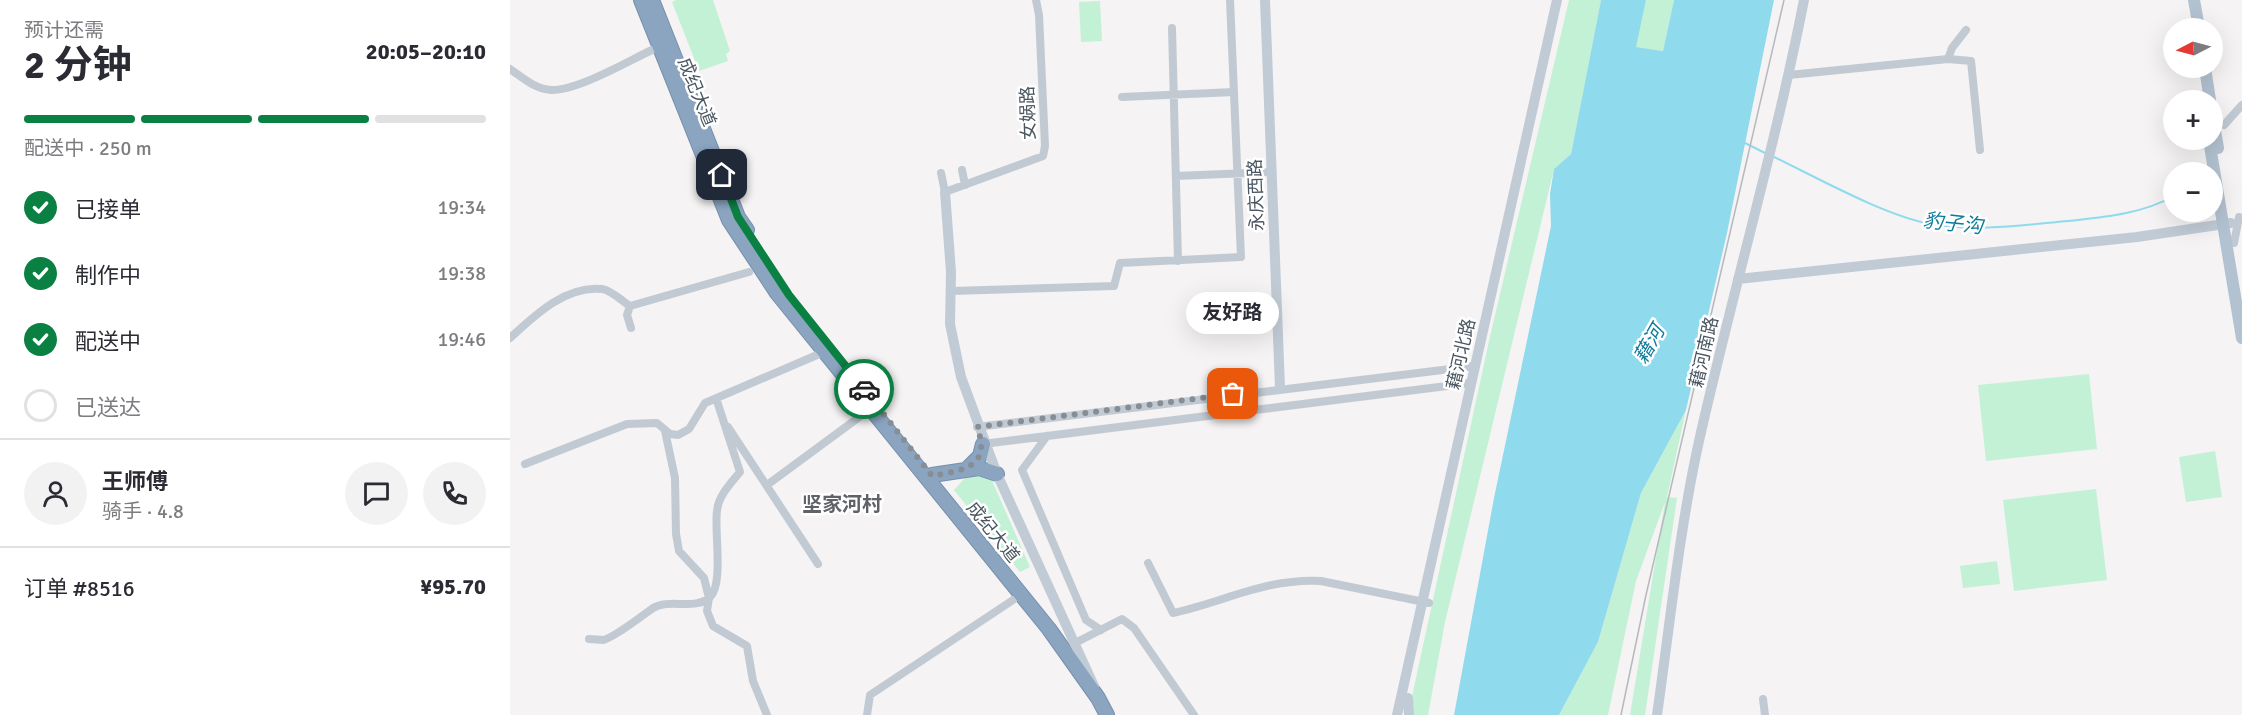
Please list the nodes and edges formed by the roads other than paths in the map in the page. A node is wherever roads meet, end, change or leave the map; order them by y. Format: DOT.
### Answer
graph roads {
  1 [pos="641,0"];
  2 [pos="652,0"];
  3 [pos="1036,0"];
  4 [pos="1230,0"];
  5 [pos="1265,0"];
  6 [pos="1557,0"];
  7 [pos="1563,0"];
  8 [pos="1804,0"];
  9 [pos="2186,0"];
  10 [pos="2194,0"];
  11 [pos="2189,18"];
  12 [pos="2197,18"];
  13 [pos="1172,28"];
  14 [pos="1966,30"];
  15 [pos="652,50"];
  16 [pos="1948,59"];
  17 [pos="510,69"];
  18 [pos="1789,75"];
  19 [pos="1234,92"];
  20 [pos="1174,95"];
  21 [pos="1122,97"];
  22 [pos="2242,105"];
  23 [pos="2224,125"];
  24 [pos="1980,150"];
  25 [pos="2212,150"];
  26 [pos="2219,150"];
  27 [pos="962,170"];
  28 [pos="1272,172"];
  29 [pos="941,173"];
  30 [pos="1238,173"];
  31 [pos="1176,176"];
  32 [pos="965,185"];
  33 [pos="945,192"];
  34 [pos="2231,221"];
  35 [pos="1178,261"];
  36 [pos="749,272"];
  37 [pos="1738,279"];
  38 [pos="951,291"];
  39 [pos="2242,292"];
  40 [pos="630,306"];
  41 [pos="631,328"];
  42 [pos="510,338"];
  43 [pos="2242,338"];
  44 [pos="824,352"];
  45 [pos="1475,366"];
  46 [pos="1471,383"];
  47 [pos="1280,388"];
  48 [pos="716,398"];
  49 [pos="862,415"];
  50 [pos="723,419"];
  51 [pos="977,427"];
  52 [pos="665,431"];
  53 [pos="1047,436"];
  54 [pos="983,444"];
  55 [pos="525,464"];
  56 [pos="966,470"];
  57 [pos="997,474"];
  58 [pos="932,476"];
  59 [pos="767,485"];
  60 [pos="1148,563"];
  61 [pos="818,564"];
  62 [pos="709,598"];
  63 [pos="1013,600"];
  64 [pos="1426,602"];
  65 [pos="1101,630"];
  66 [pos="589,639"];
  67 [pos="1075,643"];
  68 [pos="1090,676"];
  69 [pos="1098,698"];
  70 [pos="1763,699"];
  71 [pos="767,715"];
  72 [pos="867,715"];
  73 [pos="1107,715"];
  74 [pos="1112,715"];
  75 [pos="1194,715"];
  76 [pos="1403,715"];
  77 [pos="1657,715"];
  78 [pos="1764,715"];
  1 -- 44 [label="highway, 成纪大道"];
  2 -- 58 [label="highway, 成纪大道"];
  3 -- 32 [label="street, 女娲路"];
  4 -- 19 [label="street"];
  5 -- 28 [label="main road, 永庆西路"];
  6 -- 45 [label="main road, 藉河北路"];
  7 -- 64 [label="main road, 藉河北路"];
  8 -- 18 [label="main road, 藉河南路"];
  9 -- 11 [label="main road"];
  10 -- 12 [label="main road"];
  13 -- 20 [label="street"];
  14 -- 16 [label="street"];
  15 -- 17 [label="street"];
  16 -- 18 [label="street"];
  16 -- 24 [label="street"];
  18 -- 37 [label="main road, 藉河南路"];
  19 -- 20 [label="street"];
  19 -- 30 [label="street"];
  20 -- 21 [label="street"];
  20 -- 31 [label="street"];
  22 -- 23 [label="street"];
  25 -- 34 [label="main road"];
  26 -- 34 [label="main road"];
  27 -- 32 [label="street"];
  28 -- 30 [label="street"];
  28 -- 47 [label="main road, 永庆西路"];
  29 -- 33 [label="street"];
  30 -- 31 [label="street"];
  30 -- 35 [label="street"];
  31 -- 35 [label="street"];
  32 -- 33 [label="street, 女娲路"];
  33 -- 38 [label="main road"];
  34 -- 37 [label="main road"];
  34 -- 39 [label="main road"];
  34 -- 43 [label="main road"];
  35 -- 38 [label="street"];
  36 -- 40 [label="street"];
  37 -- 77 [label="main road, 藉河南路"];
  38 -- 51 [label="main road"];
  40 -- 41 [label="street"];
  40 -- 42 [label="street"];
  44 -- 48 [label="street"];
  44 -- 69 [label="highway, 成纪大道"];
  45 -- 46 [label="main road, 藉河北路"];
  45 -- 47 [label="street"];
  46 -- 53 [label="street"];
  46 -- 64 [label="main road, 藉河北路"];
  47 -- 51 [label="street"];
  48 -- 50 [label="street"];
  48 -- 52 [label="street"];
  49 -- 59 [label="street"];
  50 -- 59 [label="street"];
  50 -- 62 [label="street"];
  51 -- 54 [label="main road"];
  52 -- 55 [label="street"];
  52 -- 62 [label="street"];
  53 -- 54 [label="street"];
  53 -- 65 [label="street"];
  54 -- 56 [label="highway"];
  54 -- 57 [label="main road"];
  56 -- 57 [label="highway"];
  56 -- 58 [label="highway"];
  57 -- 67 [label="main road"];
  58 -- 68 [label="highway, 成纪大道"];
  59 -- 61 [label="street"];
  60 -- 64 [label="street"];
  62 -- 66 [label="street"];
  62 -- 71 [label="street"];
  63 -- 72 [label="street"];
  64 -- 76 [label="main road, 藉河北路"];
  65 -- 67 [label="street"];
  65 -- 75 [label="street"];
  67 -- 68 [label="main road"];
  68 -- 69 [label="main road"];
  68 -- 74 [label="highway, 成纪大道"];
  69 -- 73 [label="highway, 成纪大道"];
  70 -- 78 [label="street"];
}
